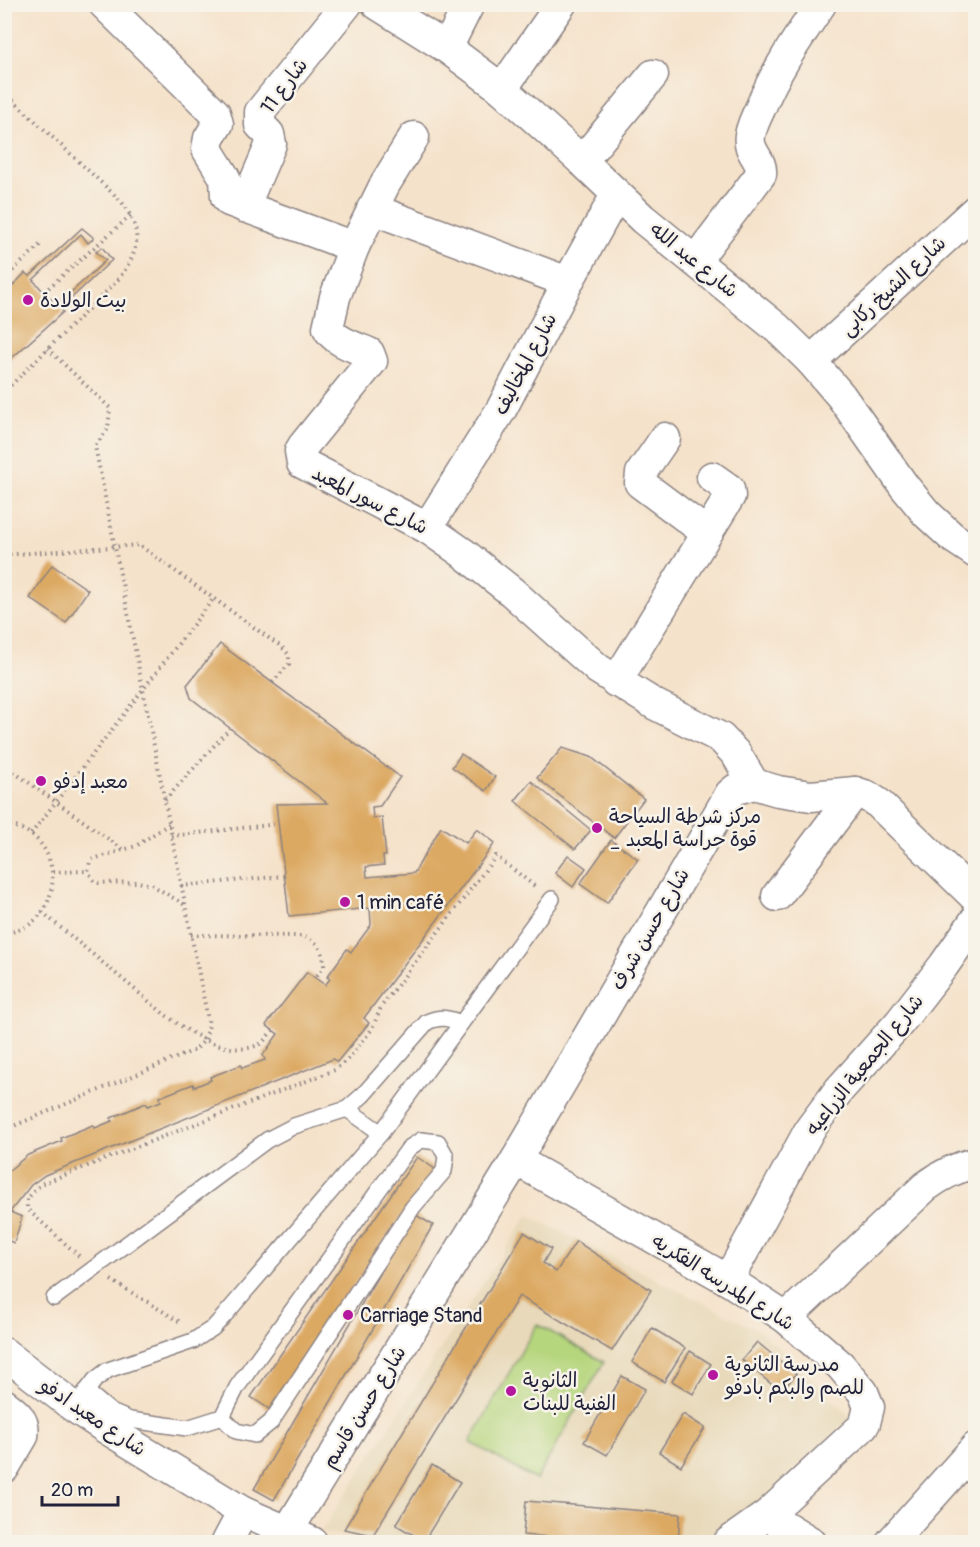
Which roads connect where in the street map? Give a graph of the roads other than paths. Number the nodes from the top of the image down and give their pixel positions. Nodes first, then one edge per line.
1 (347, 4) edge
2 (377, 4) edge
3 (469, 4) edge
4 (561, 4) edge
5 (821, 4) edge
6 (109, 7) edge
7 (447, 48) junction
8 (652, 75) dead end
9 (502, 89) junction
10 (414, 137) dead end
11 (582, 161) junction
12 (616, 195) junction
13 (244, 207) junction
14 (372, 209) junction
15 (975, 210) edge
16 (354, 247) junction
17 (695, 261) junction
18 (568, 282) junction
19 (812, 361) junction
20 (665, 438) dead end
21 (712, 477) dead end
22 (427, 528) junction
23 (707, 534) junction
24 (975, 552) edge
25 (616, 682) junction
26 (754, 784) junction
27 (855, 792) junction
28 (777, 896) dead end
29 (975, 898) edge
30 (552, 899) road end
31 (975, 919) edge
32 (461, 1023) junction
33 (347, 1109) junction
34 (381, 1133) junction
35 (516, 1160) junction
36 (975, 1163) edge
37 (728, 1280) junction
38 (54, 1298) dead end
39 (786, 1318) junction
40 (4, 1353) edge
41 (80, 1399) junction
42 (4, 1404) edge
43 (222, 1417) junction
44 (975, 1447) edge
45 (4, 1468) edge
46 (243, 1512) junction
47 (766, 1515) junction
48 (299, 1537) edge
49 (227, 1542) edge
50 (729, 1542) edge
51 (811, 1542) edge
52 (891, 1542) edge

1 - 13 street, شارع 11
2 - 7 street, شارع عبد الله
3 - 7 street
4 - 9 street
5 - 17 street
6 - 13 street
7 - 9 street, شارع عبد الله
8 - 11 street
9 - 11 street, شارع عبد الله
10 - 14 street
11 - 12 street, شارع عبد الله
12 - 17 street, شارع عبد الله
12 - 18 street, شارع المخاليف
13 - 16 street
14 - 16 street
14 - 18 street
15 - 19 street, شارع الشيخ ركابى
16 - 22 street, شارع سور المعبد
17 - 19 street, شارع عبد الله
18 - 22 street, شارع المخاليف
19 - 24 street, شارع عبد الله
20 - 23 street
21 - 23 street
22 - 25 street, شارع سور المعبد
23 - 25 street
25 - 26 street, شارع سور المعبد
26 - 27 street
26 - 35 street, شارع حسن شرف
27 - 28 street
27 - 29 street
30 - 32 lane
31 - 37 street, شارع الجمعية الزراعيه
32 - 33 lane
32 - 34 lane
33 - 34 lane
33 - 38 lane
34 - 41 lane
35 - 37 street, شارع المدرسه الفكريه
35 - 48 street, شارع حسن قاسم
36 - 39 street
37 - 39 street, شارع المدرسه الفكريه
39 - 47 street, شارع المدرسه الفكريه
40 - 41 street, شارع معبد ادفو
41 - 43 lane
41 - 46 street, شارع معبد ادفو
42 - 45 street
43 - 43 lane
44 - 52 street
46 - 48 street, شارع معبد ادفو
46 - 49 street
47 - 50 street
47 - 51 street

